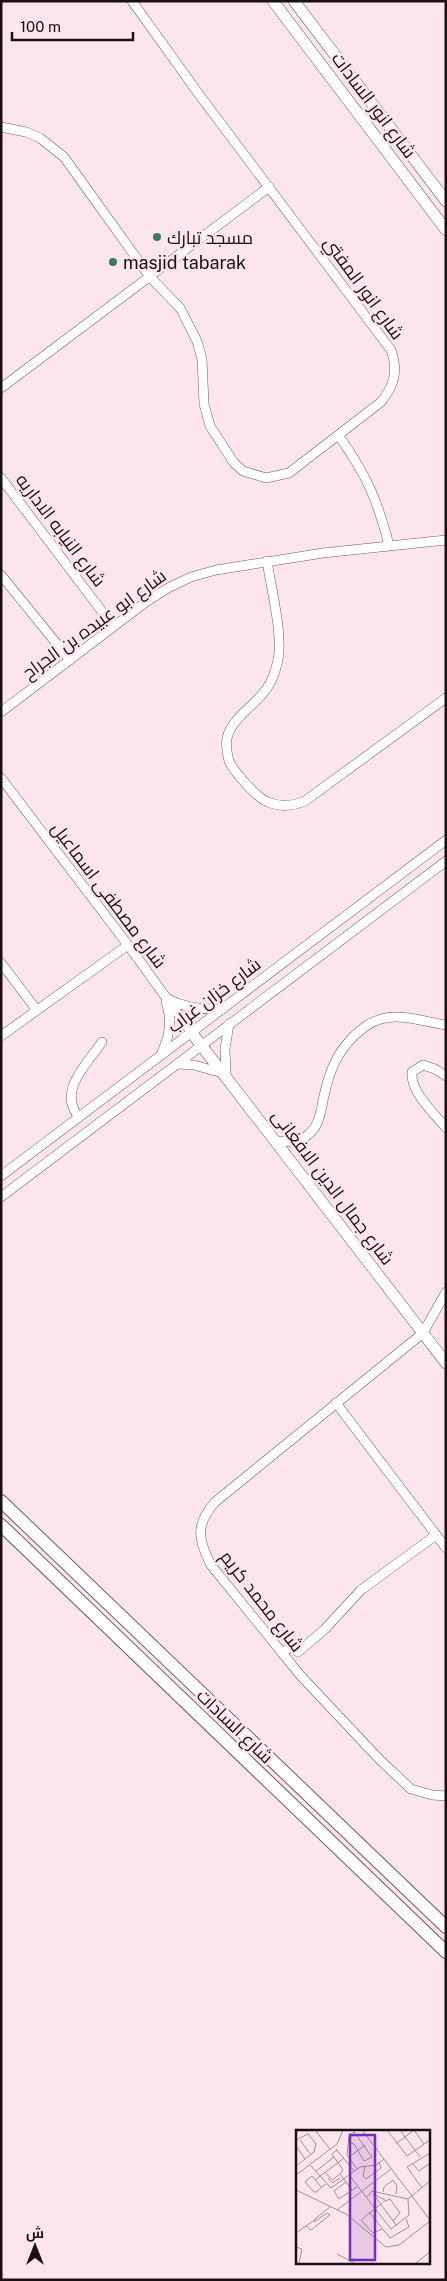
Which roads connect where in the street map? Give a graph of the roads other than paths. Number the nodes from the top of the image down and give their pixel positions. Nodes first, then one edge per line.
1 (132, 1) edge
2 (273, 1) edge
3 (294, 1) edge
4 (1, 127) edge
5 (269, 187) junction
6 (446, 202) edge
7 (446, 230) edge
8 (150, 277) junction
9 (1, 388) edge
10 (339, 436) junction
11 (1, 478) edge
12 (446, 540) edge
13 (389, 545) junction
14 (267, 561) junction
15 (1, 575) edge
16 (114, 626) junction
17 (70, 660) junction
18 (446, 698) edge
19 (1, 712) edge
20 (1, 778) edge
21 (446, 840) edge
22 (446, 861) edge
23 (128, 945) junction
24 (1, 963) edge
25 (164, 997) junction
26 (36, 1009) junction
27 (223, 1009) junction
28 (229, 1024) junction
29 (446, 1024) edge
30 (191, 1032) junction
31 (1, 1036) edge
32 (102, 1042) dead end
33 (202, 1045) junction
34 (161, 1056) junction
35 (178, 1064) junction
36 (226, 1074) junction
37 (446, 1076) edge
38 (79, 1117) junction
39 (446, 1128) edge
40 (276, 1141) junction
41 (1, 1176) edge
42 (1, 1197) edge
43 (446, 1292) edge
44 (423, 1334) junction
45 (446, 1363) edge
46 (336, 1403) junction
47 (1, 1501) edge
48 (1, 1525) edge
49 (436, 1535) junction
50 (446, 1548) edge
51 (282, 1653) junction
52 (446, 1796) edge
53 (446, 1927) edge
54 (446, 1952) edge

1 - 5 street, شارع انور المفتي
2 - 7 street, شارع انور السادات
3 - 6 street, شارع انور السادات
4 - 8 street, شارع انور المفتي
5 - 8 street
5 - 10 street, شارع انور المفتي
8 - 9 street
8 - 10 street, شارع انور المفتي
10 - 13 street
11 - 16 street, شارع النيابه الاداريه
12 - 13 street, شارع ابو عبيده بن الجراح
13 - 14 street, شارع ابو عبيده بن الجراح
14 - 16 street, شارع ابو عبيده بن الجراح
14 - 18 street
15 - 17 street
16 - 17 street, شارع ابو عبيده بن الجراح
17 - 19 street, شارع ابو عبيده بن الجراح
20 - 23 street, شارع مصطفى اسماعيل
21 - 27 street, شارع خزان غراب
22 - 28 street, شارع خزان غراب
23 - 25 street, شارع مصطفى اسماعيل
23 - 26 street
24 - 26 street
25 - 27 street
25 - 30 street, شارع مصطفى اسماعيل
25 - 34 street
26 - 31 street
27 - 30 street, شارع خزان غراب
28 - 33 street, شارع خزان غراب
28 - 36 street
29 - 40 street
30 - 33 street, شارع جمال الدين الافغانى
30 - 34 street, شارع خزان غراب
32 - 38 street
33 - 35 street, شارع خزان غراب
33 - 36 street, شارع جمال الدين الافغانى
34 - 38 street, شارع خزان غراب
35 - 36 street
35 - 42 street, شارع خزان غراب
36 - 40 street, شارع جمال الدين الافغانى
37 - 39 street
38 - 41 street, شارع خزان غراب
40 - 44 street, شارع جمال الدين الافغانى
43 - 44 street
44 - 45 street, شارع جمال الدين الافغانى
44 - 46 street, شارع محمد كريم
46 - 49 street
46 - 51 street, شارع محمد كريم
47 - 53 main road, شارع السادات
48 - 54 main road, شارع السادات
49 - 50 street
49 - 51 street
51 - 52 street, شارع محمد كريم

